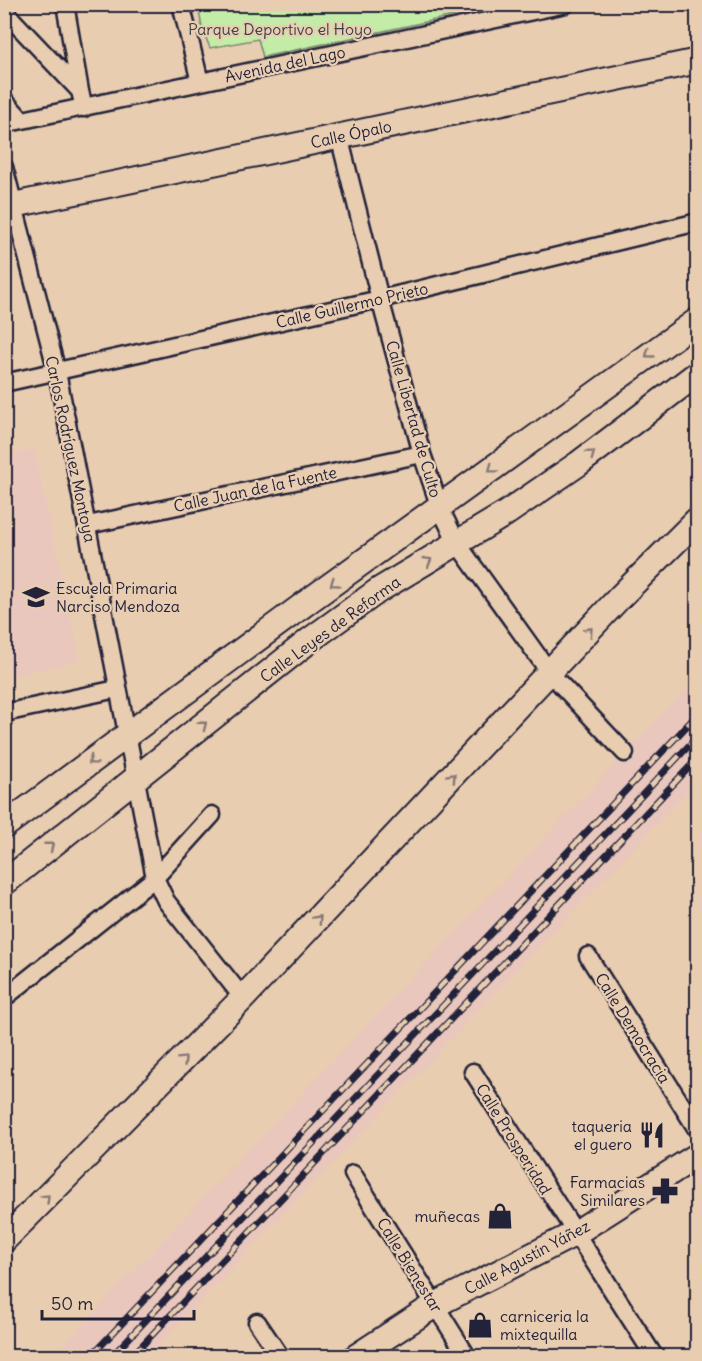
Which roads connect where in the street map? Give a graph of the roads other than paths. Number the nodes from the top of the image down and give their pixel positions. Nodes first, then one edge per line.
1 (65, 4) edge
2 (181, 4) edge
3 (566, 4) edge
4 (4, 11) edge
5 (698, 61) edge
6 (200, 82) junction
7 (81, 91) junction
8 (4, 100) edge
9 (84, 108) junction
10 (22, 120) junction
11 (4, 124) edge
12 (339, 136) junction
13 (4, 167) edge
14 (9, 207) edge
15 (698, 222) edge
16 (380, 299) junction
17 (698, 320) edge
18 (57, 372) junction
19 (698, 373) edge
20 (4, 383) edge
21 (422, 453) junction
22 (440, 508) junction
23 (698, 519) edge
24 (88, 525) junction
25 (456, 543) junction
26 (550, 674) junction
27 (117, 689) junction
28 (4, 713) edge
29 (129, 734) junction
30 (625, 753) dead end
31 (136, 777) junction
32 (212, 815) dead end
33 (4, 826) edge
34 (155, 878) junction
35 (4, 883) edge
36 (588, 956) dead end
37 (4, 998) edge
38 (243, 998) junction
39 (472, 1072) dead end
40 (698, 1131) edge
41 (698, 1155) edge
42 (353, 1174) dead end
43 (574, 1234) junction
44 (4, 1240) edge
45 (435, 1305) junction
46 (256, 1322) dead end
47 (280, 1356) edge
48 (357, 1356) edge
49 (467, 1356) edge
50 (654, 1356) edge

1 - 7 street
2 - 6 street
3 - 6 street, Avenida del Lago
4 - 7 street
5 - 12 main road, Calle Ópalo
6 - 9 street, Avenida del Lago
7 - 9 street
8 - 10 street
9 - 10 street, Avenida del Lago
10 - 11 street, Avenida del Lago
12 - 14 main road, Calle Ópalo
12 - 16 street, Calle Libertad de Culto
13 - 14 street, Carlos Rodríguez Montoya
14 - 18 street, Carlos Rodríguez Montoya
15 - 16 street, Calle Guillermo Prieto
16 - 18 street, Calle Guillermo Prieto
16 - 21 street, Calle Libertad de Culto
17 -> 22 main road, Calle Leyes de Reforma
18 - 20 street, Calle Guillermo Prieto
18 - 24 street, Carlos Rodríguez Montoya
25 -> 19 main road, Calle Leyes de Reforma
21 - 22 street, Calle Libertad de Culto
21 - 24 street, Calle Juan de la Fuente
22 - 25 street, Calle Libertad de Culto
22 -> 29 main road, Calle Leyes de Reforma
26 -> 23 main road
24 - 27 street, Carlos Rodríguez Montoya
25 - 26 street, Calle Libertad de Culto
31 -> 25 main road, Calle Leyes de Reforma
26 - 30 street, Calle Libertad de Culto
38 -> 26 main road
27 - 28 street
27 - 29 street, Carlos Rodríguez Montoya
29 - 31 street, Carlos Rodríguez Montoya
29 -> 33 main road, Calle Leyes de Reforma
31 - 34 street, Carlos Rodríguez Montoya
35 -> 31 main road, Calle Leyes de Reforma
32 - 34 street
34 - 37 street
34 - 38 street, Carlos Rodríguez Montoya
36 - 40 street, Calle Democracia
44 -> 38 main road
39 - 43 street, Calle Prosperidad
41 - 43 main road, Calle Agustín Yáñez
42 - 45 street, Calle Bienestar
43 - 45 main road, Calle Agustín Yáñez
43 - 50 street, Calle Prosperidad
45 - 48 main road, Calle Agustín Yáñez
45 - 49 street, Calle Bienestar
46 - 47 street

